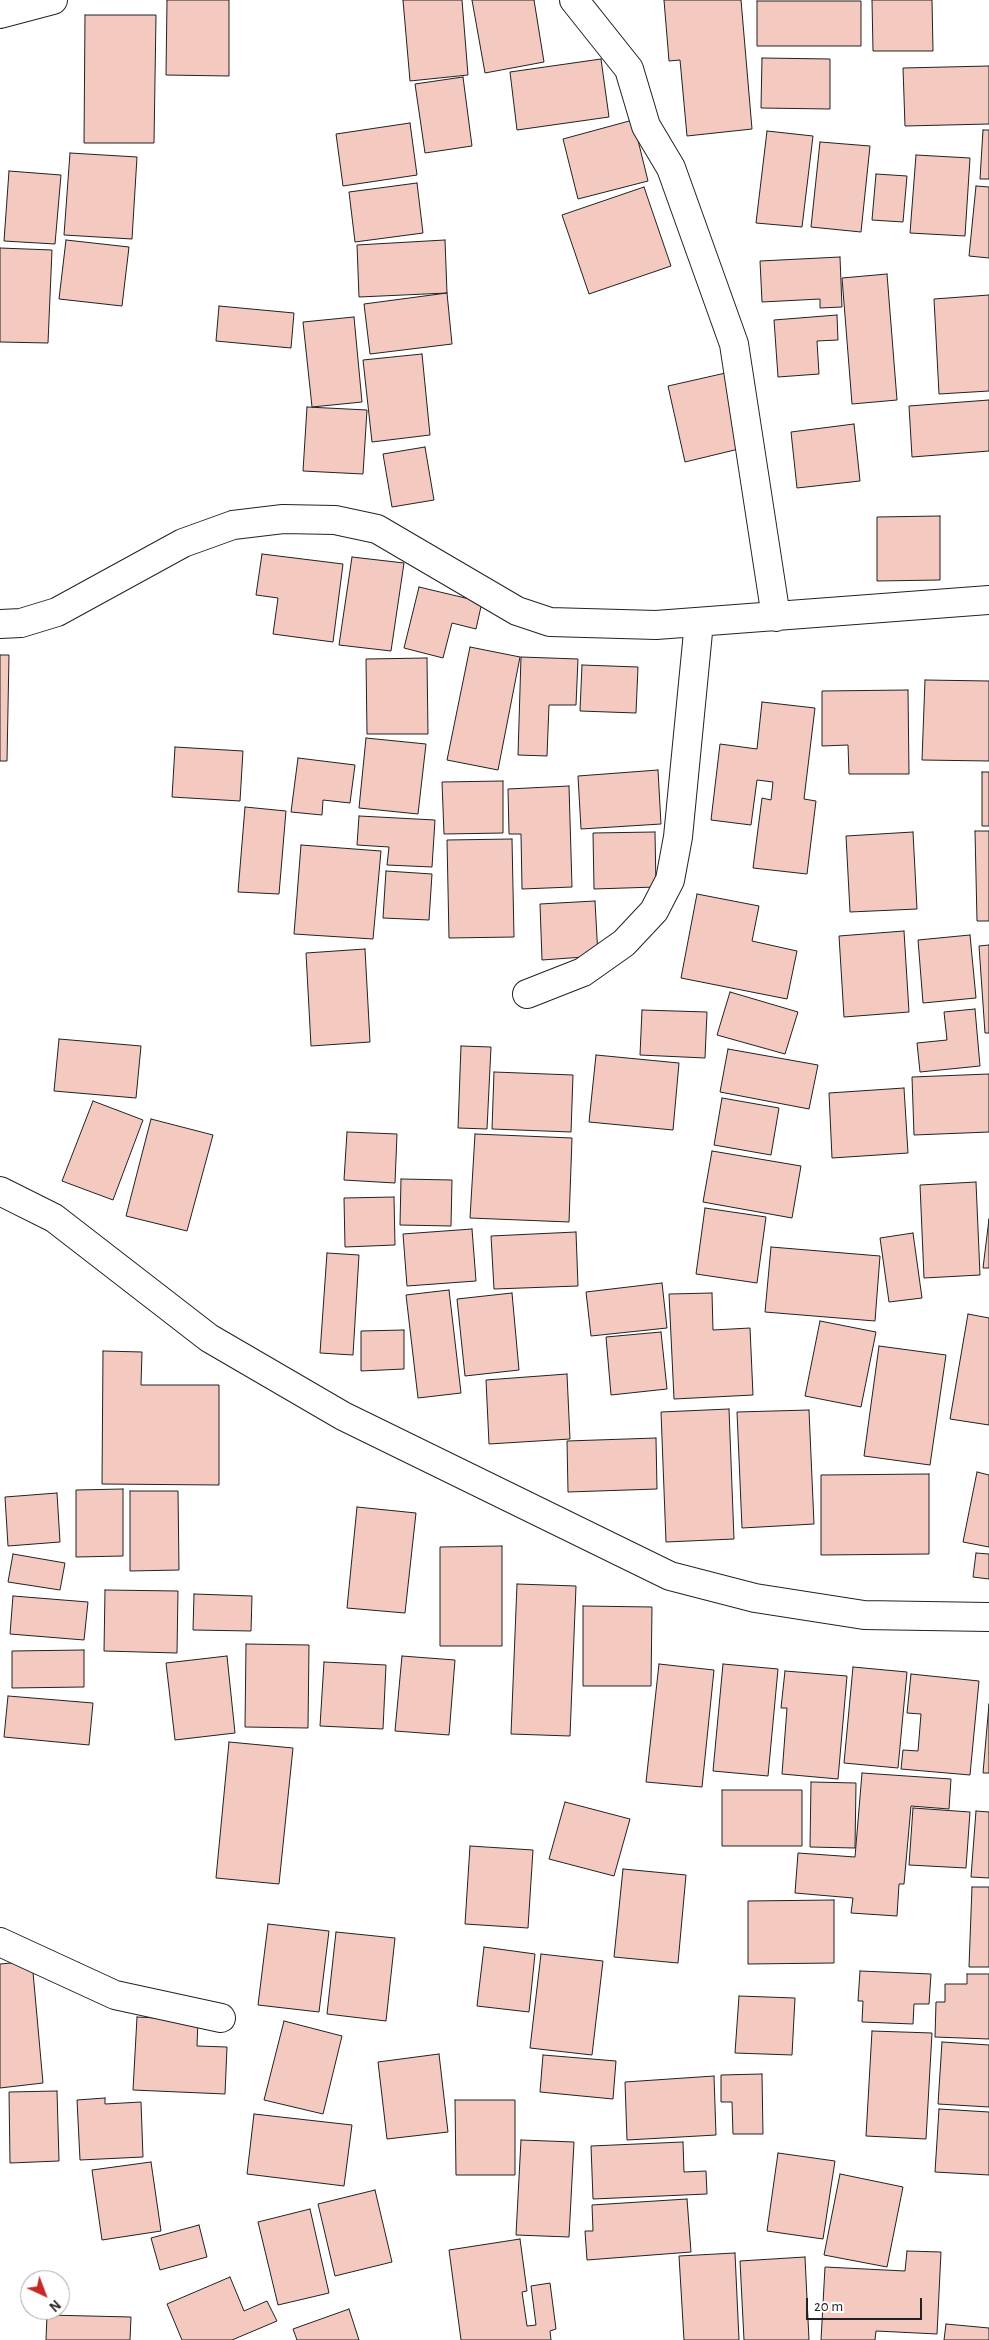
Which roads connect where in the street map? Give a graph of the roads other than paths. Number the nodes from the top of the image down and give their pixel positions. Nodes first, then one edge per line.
1 (53, 0) edge
2 (574, 0) edge
3 (0, 14) edge
4 (989, 600) edge
5 (776, 617) junction
6 (699, 622) junction
7 (0, 624) edge
8 (528, 994) dead end
9 (0, 1191) edge
10 (989, 1618) edge
11 (0, 1942) edge
12 (221, 2018) dead end

1 - 3 street
2 - 5 street
4 - 5 street
5 - 6 street
6 - 7 street
6 - 8 street
9 - 10 street
11 - 12 street

